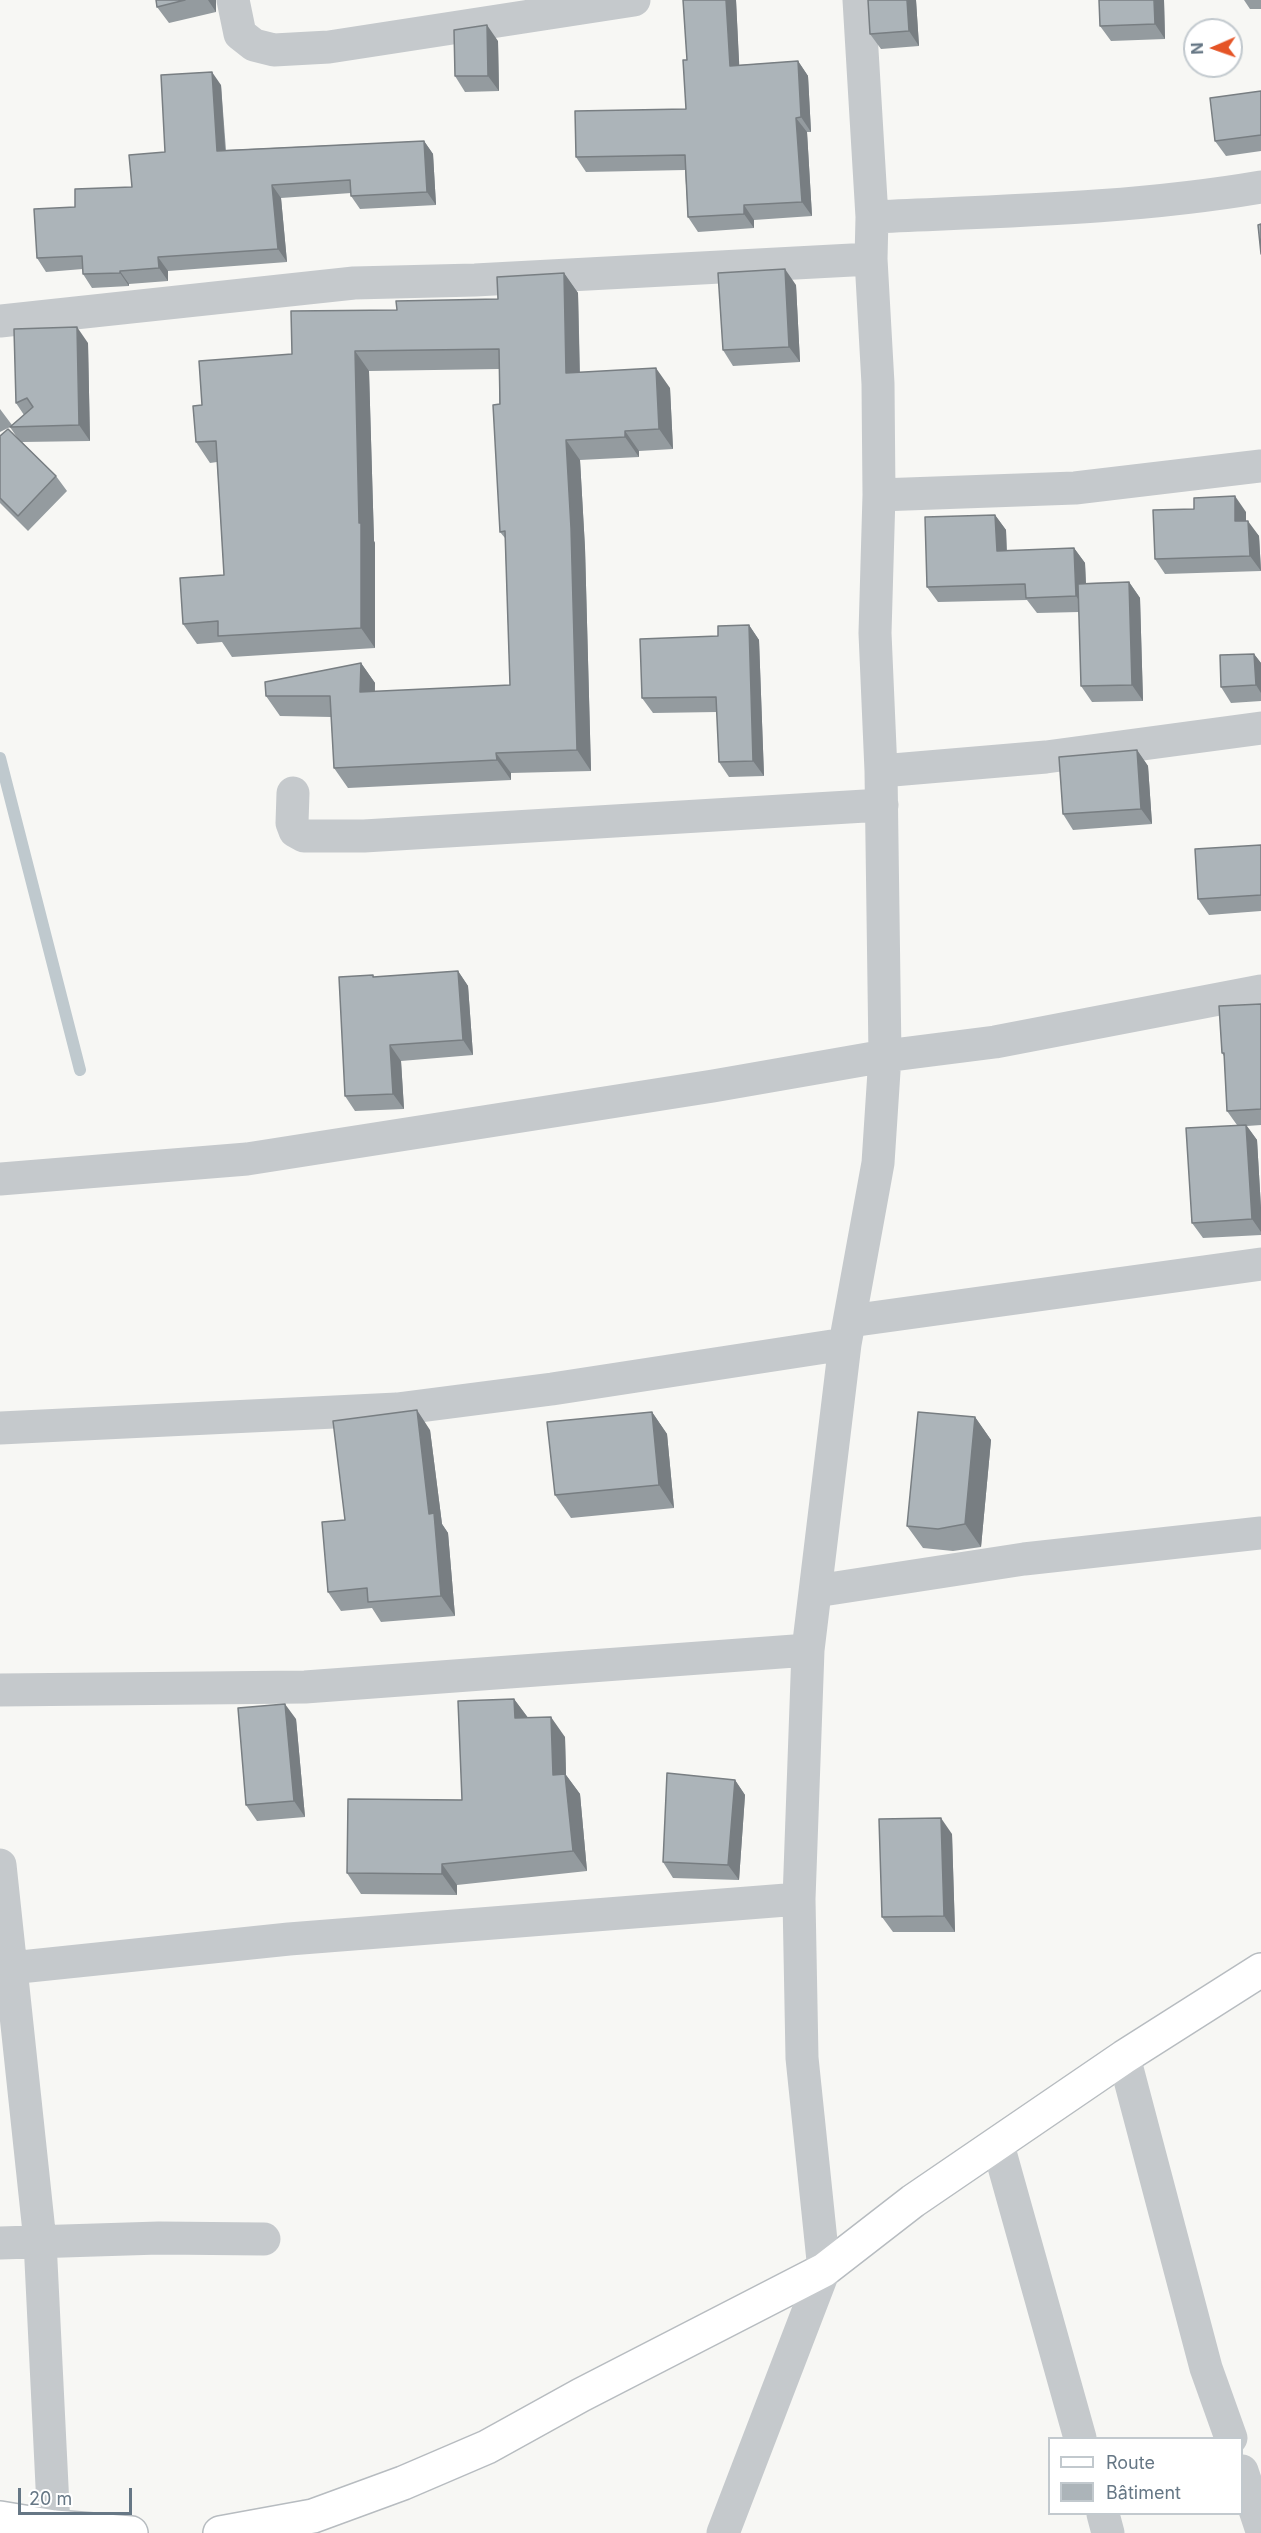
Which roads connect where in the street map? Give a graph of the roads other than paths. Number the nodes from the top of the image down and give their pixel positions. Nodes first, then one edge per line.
1 (233, 0) edge
2 (634, 0) edge
3 (859, 0) edge
4 (1261, 187) edge
5 (872, 217) junction
6 (871, 259) junction
7 (0, 321) edge
8 (1261, 466) edge
9 (879, 495) junction
10 (1261, 728) edge
11 (881, 771) junction
12 (293, 793) dead end
13 (882, 805) junction
14 (1261, 991) edge
15 (885, 1056) junction
16 (0, 1179) edge
17 (1261, 1264) edge
18 (848, 1333) junction
19 (0, 1428) edge
20 (1261, 1533) edge
21 (816, 1591) junction
22 (808, 1650) junction
23 (0, 1690) edge
24 (0, 1865) edge
25 (799, 1899) junction
26 (6, 1968) edge
27 (1261, 1970) edge
28 (1124, 2057) junction
29 (998, 2145) junction
30 (264, 2239) dead end
31 (40, 2241) junction
32 (0, 2242) edge
33 (824, 2270) junction
34 (1079, 2437) edge
35 (1230, 2437) edge
36 (1243, 2474) edge
37 (1102, 2515) edge
38 (0, 2518) edge
39 (54, 2527) junction
40 (1261, 2528) edge
41 (131, 2533) edge
42 (220, 2533) edge
43 (723, 2533) edge
44 (1108, 2533) edge

1 - 2 street
3 - 5 street
4 - 5 street
5 - 6 street
6 - 7 street
6 - 9 street
8 - 9 street
9 - 11 street
10 - 11 street
11 - 13 street
12 - 13 street
13 - 15 street
14 - 15 street
15 - 16 street
15 - 18 street
17 - 18 street
18 - 19 street
18 - 21 street
20 - 21 street
21 - 22 street
22 - 23 street
22 - 25 street
24 - 26 street
25 - 26 street
25 - 33 street
26 - 31 street
27 - 28 street
28 - 29 street
28 - 35 street
29 - 33 street
29 - 34 street
30 - 31 street
31 - 32 street
31 - 39 street
33 - 42 street
33 - 43 street
36 - 40 street
37 - 44 street
38 - 39 street
39 - 41 street

